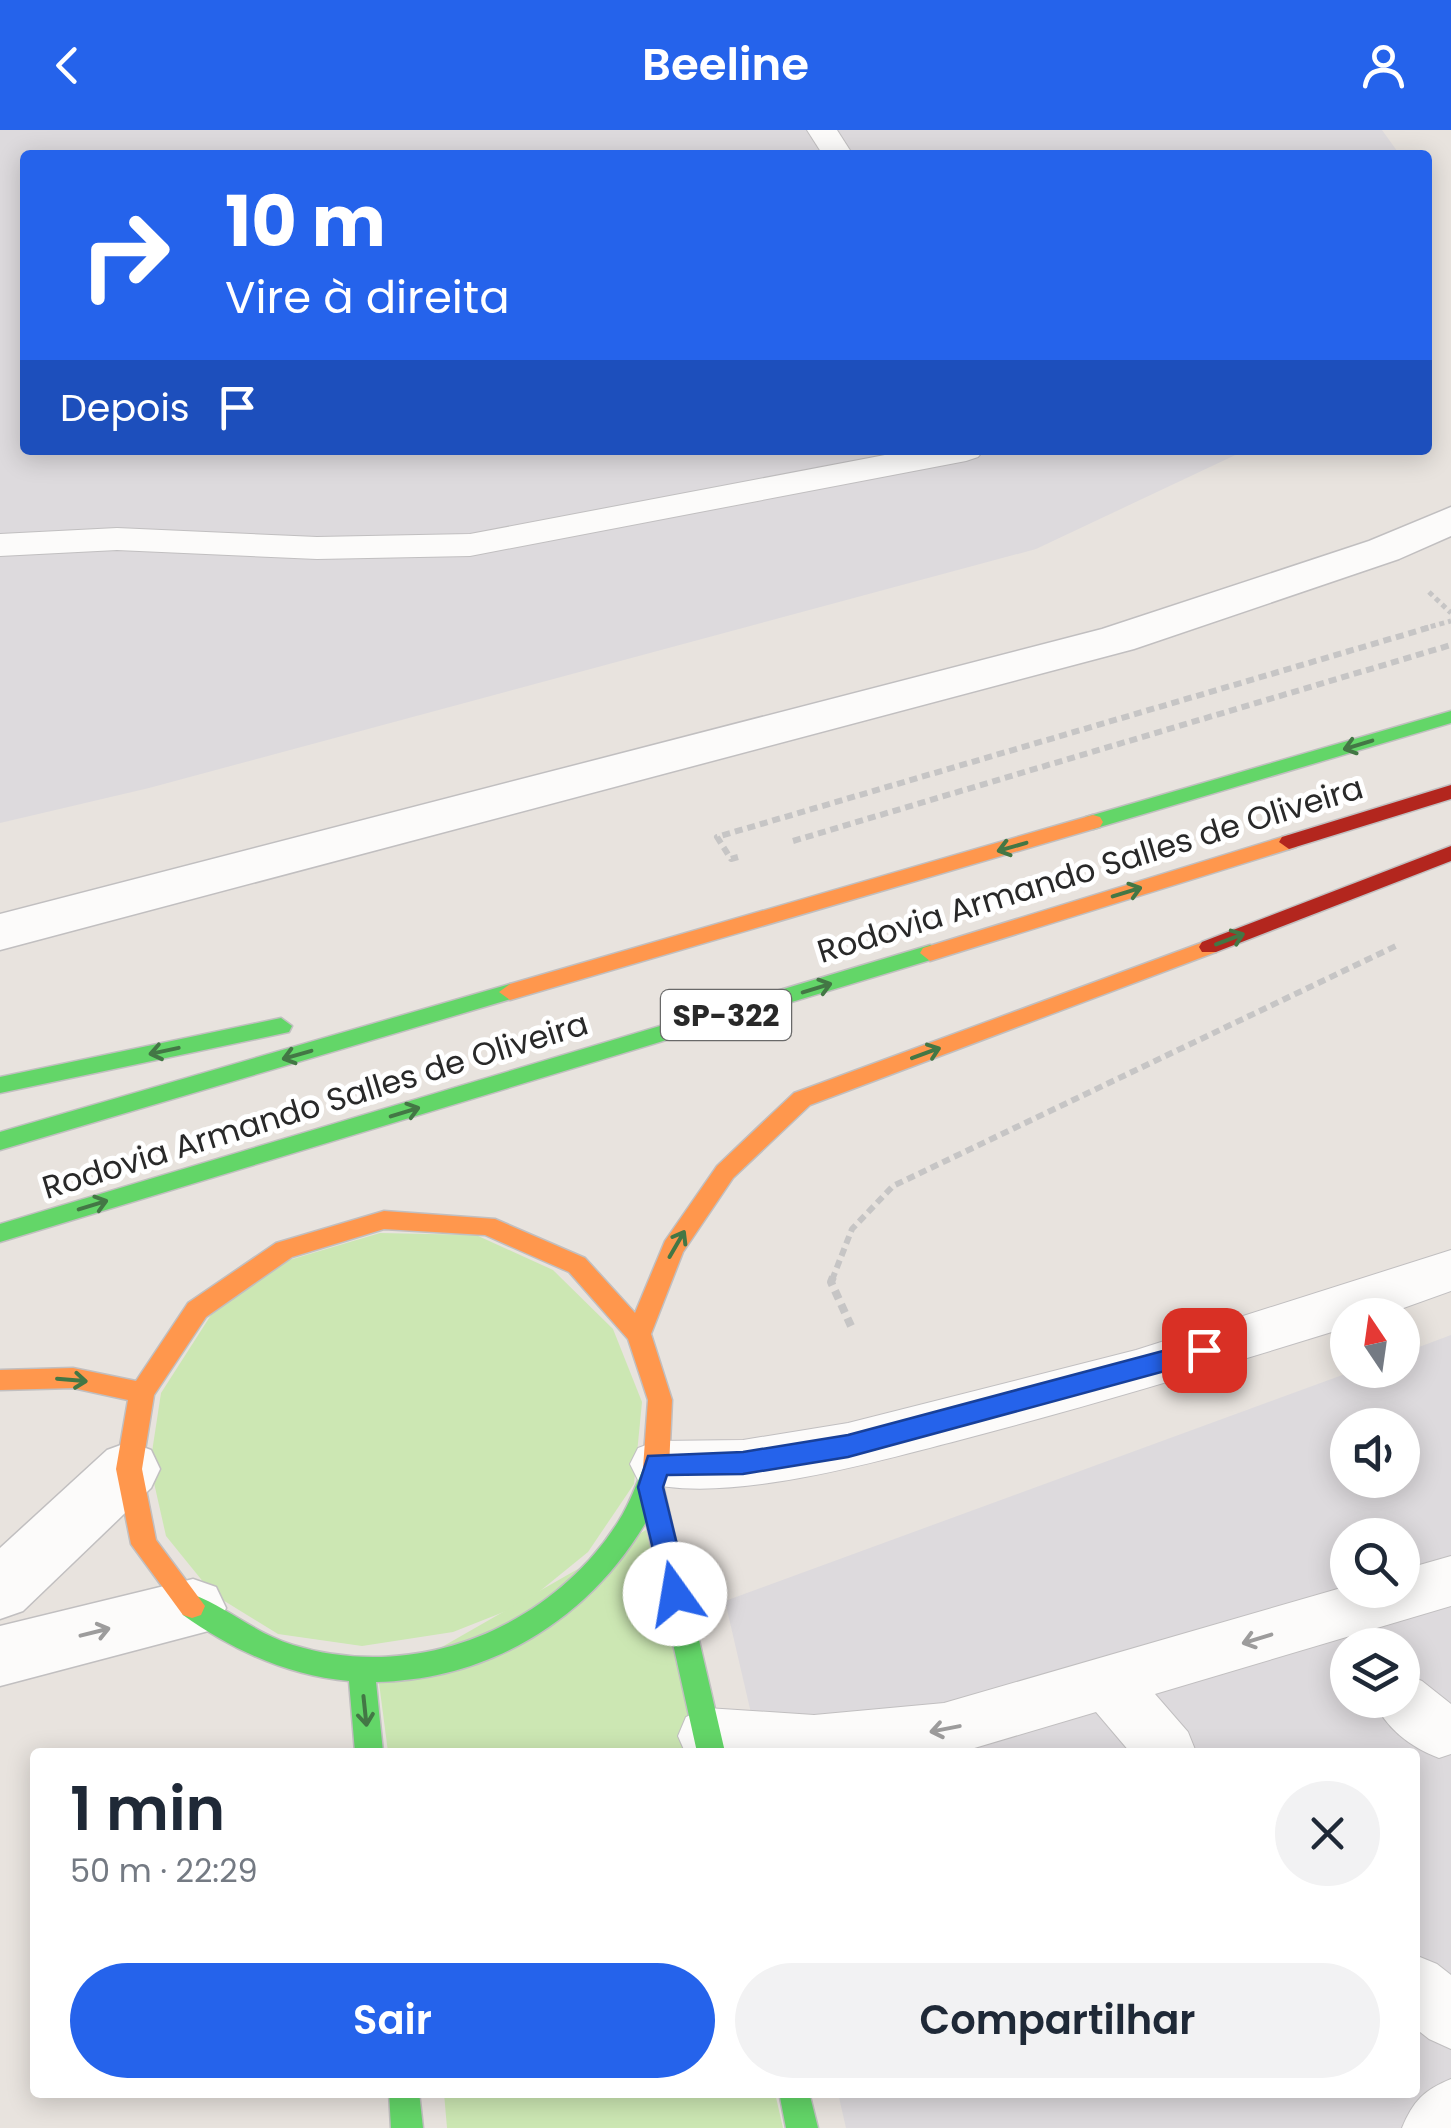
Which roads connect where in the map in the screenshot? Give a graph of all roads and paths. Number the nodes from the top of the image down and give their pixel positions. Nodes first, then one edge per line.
1 (940, 455) edge
2 (1451, 520) edge
3 (0, 545) edge
4 (1451, 622) edge
5 (1451, 645) edge
6 (1451, 717) edge
7 (1451, 792) edge
8 (788, 842) dead end
9 (1451, 853) edge
10 (750, 854) dead end
11 (0, 932) edge
12 (704, 936) junction
13 (1415, 936) dead end
14 (391, 1002) dead end
15 (313, 1019) dead end
16 (0, 1085) edge
17 (0, 1141) edge
18 (0, 1233) edge
19 (1451, 1270) edge
20 (851, 1326) dead end
21 (639, 1334) junction
22 (0, 1380) edge
23 (142, 1393) junction
24 (129, 1469) junction
25 (654, 1476) junction
26 (1451, 1580) edge
27 (0, 1590) edge
28 (193, 1608) junction
29 (1351, 1628) edge
30 (1330, 1638) edge
31 (0, 1656) edge
32 (360, 1670) junction
33 (1109, 1684) junction
34 (709, 1744) edge
35 (369, 1748) edge
36 (1164, 1748) edge
37 (1420, 1990) edge
38 (1451, 2017) edge
39 (405, 2098) edge
40 (795, 2098) edge
41 (1451, 2112) edge
42 (408, 2128) edge
43 (802, 2128) edge
44 (1435, 2128) edge

1 - 3 lane
2 - 11 street
4 - 10 path
5 - 8 path
6 -> 12 main road, Rodovia Armando Salles de Oliveira / SP-322
18 -> 7 main road, Rodovia Armando Salles de Oliveira / SP-322
21 -> 9 main road
12 - 14 main road
12 -> 17 main road, Rodovia Armando Salles de Oliveira / SP-322
13 - 20 path
15 -> 16 main road
19 - 25 lane
21 - 23 main road
21 - 25 main road
22 -> 23 main road
23 - 24 main road
24 - 27 street
24 - 28 main road
25 - 32 main road
25 - 34 main road
26 - 29 lane
31 -> 28 street
28 - 32 main road
30 -> 33 lane
32 -> 35 main road
33 -> 34 lane
33 - 36 lane
37 - 38 lane
39 - 42 main road
40 - 43 main road
41 - 44 lane

